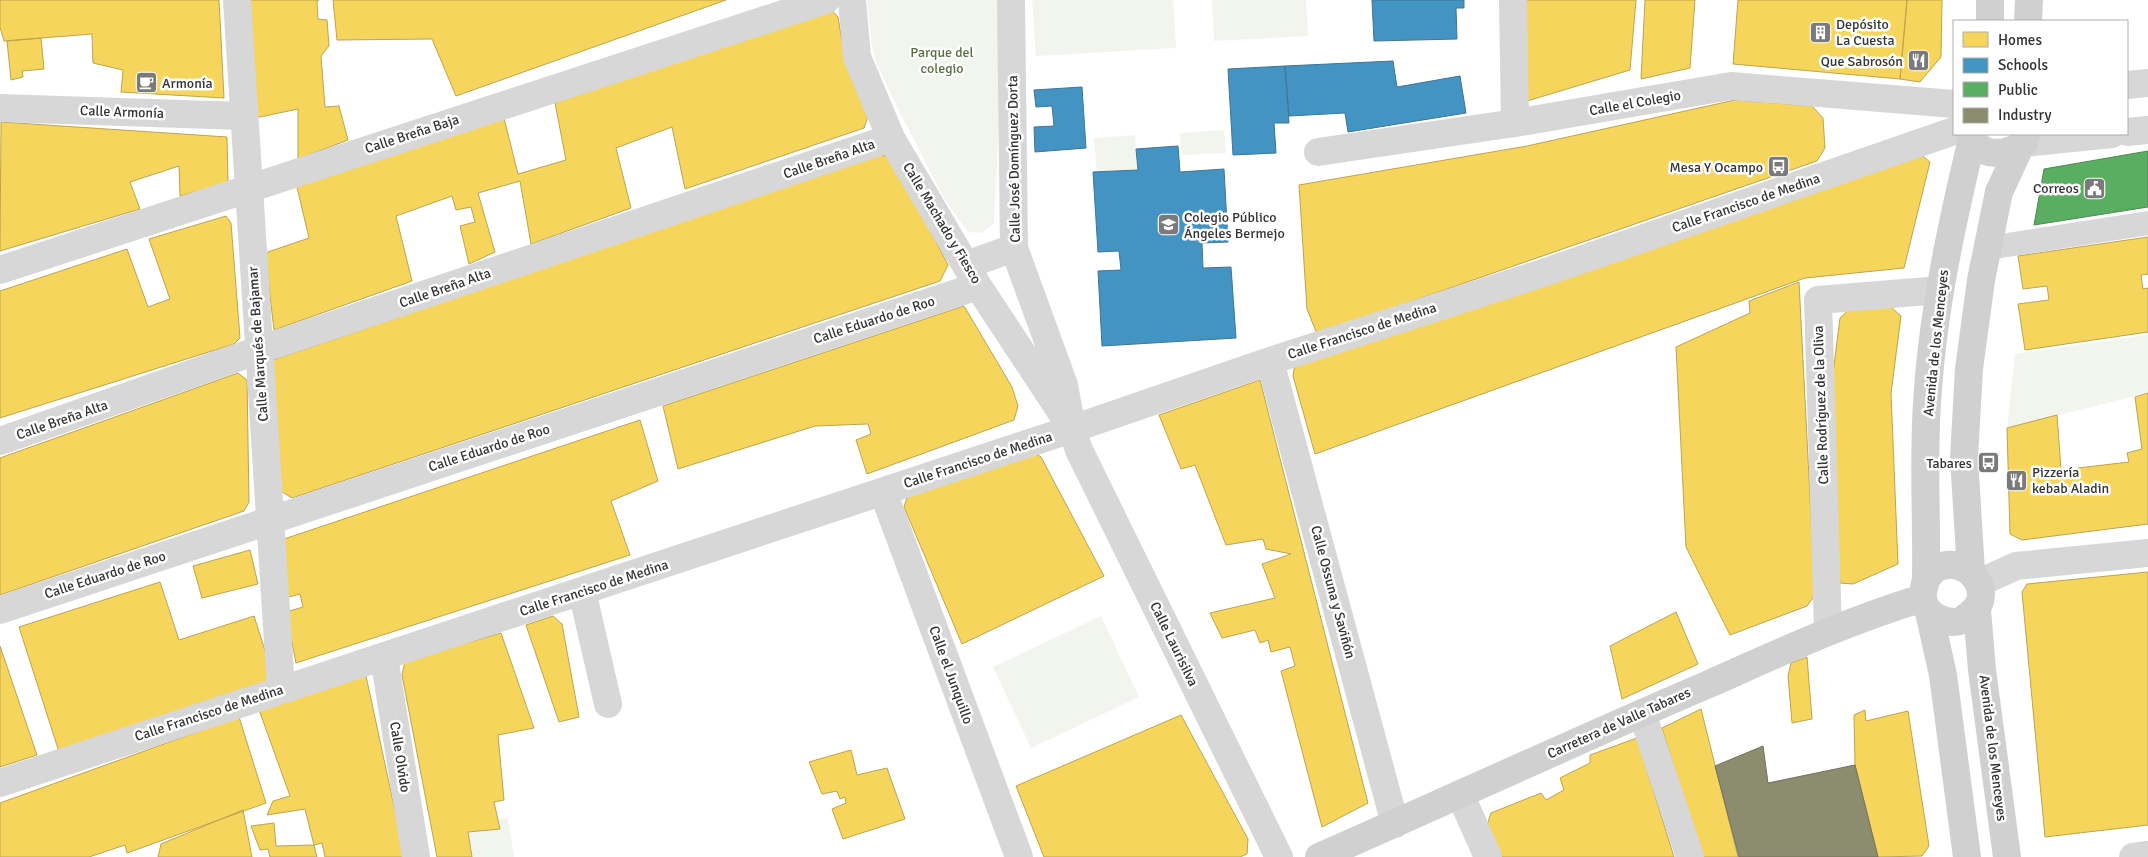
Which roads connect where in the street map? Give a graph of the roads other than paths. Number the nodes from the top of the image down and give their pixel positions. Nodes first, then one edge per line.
1 (236, 0) edge
2 (826, 0) edge
3 (852, 0) edge
4 (1011, 0) edge
5 (1513, 0) edge
6 (1990, 0) edge
7 (2029, 0) edge
8 (1990, 20) edge
9 (2028, 20) edge
10 (2148, 83) edge
11 (2128, 86) edge
12 (1953, 104) edge
13 (0, 108) edge
14 (243, 116) junction
15 (1516, 123) junction
16 (2148, 130) edge
17 (2128, 132) edge
18 (1965, 135) edge
19 (2090, 135) edge
20 (891, 138) junction
21 (2025, 138) edge
22 (1318, 152) dead end
23 (247, 188) junction
24 (2148, 223) edge
25 (1014, 248) junction
26 (1988, 248) junction
27 (0, 270) edge
28 (972, 275) junction
29 (1940, 290) junction
30 (259, 350) junction
31 (1270, 361) junction
32 (1072, 429) junction
33 (0, 441) edge
34 (883, 492) junction
35 (270, 520) junction
36 (2148, 553) edge
37 (1975, 577) junction
38 (582, 591) junction
39 (1926, 596) junction
40 (0, 610) edge
41 (1977, 610) junction
42 (1828, 632) junction
43 (384, 656) junction
44 (281, 689) junction
45 (608, 704) dead end
46 (1642, 713) junction
47 (0, 783) edge
48 (1460, 794) junction
49 (1396, 824) junction
50 (2148, 855) edge
51 (416, 857) edge
52 (1019, 857) edge
53 (1279, 857) edge
54 (1319, 857) edge
55 (1488, 857) edge
56 (1690, 857) edge
57 (1967, 857) edge
58 (2007, 857) edge
59 (2133, 857) edge

1 - 14 street, Calle Marqués de Bajamar
2 - 23 street, Calle Breña Baja
3 - 20 street, Calle Machado y Fiesco
4 - 25 street, Calle José Domínguez Dorta
5 - 15 street
6 - 8 main road
7 - 9 main road
10 - 11 street
12 - 15 street, Calle el Colegio
13 - 14 street, Calle Armonía
14 - 23 street, Calle Marqués de Bajamar
15 - 22 street, Calle el Colegio
16 - 17 street
18 - 21 main road
18 - 29 main road, Avenida de los Menceyes
18 - 31 street, Calle Francisco de Medina
19 - 21 street
20 - 28 street, Calle Machado y Fiesco
20 - 30 street, Calle Breña Alta
21 - 26 main road
23 - 27 street, Calle Breña Baja
23 - 30 street, Calle Marqués de Bajamar
24 - 26 street
25 - 28 street, Calle Eduardo de Roo
25 - 32 street, Calle José Domínguez Dorta
26 - 37 main road
28 - 32 street, Calle Machado y Fiesco
28 - 35 street, Calle Eduardo de Roo
29 - 39 main road, Avenida de los Menceyes
29 - 42 street, Calle Rodríguez de la Oliva
30 - 33 street, Calle Breña Alta
30 - 35 street, Calle Marqués de Bajamar
31 - 32 street, Calle Francisco de Medina
31 - 49 street, Calle Ossuna y Saviñón
32 - 34 street, Calle Francisco de Medina
32 - 53 street, Calle Laurisilva
34 - 38 street, Calle Francisco de Medina
34 - 52 street, Calle el Junquillo
35 - 40 street, Calle Eduardo de Roo
35 - 44 street, Calle Marqués de Bajamar
36 - 37 street
37 - 39 main road
37 - 41 main road
38 - 43 street, Calle Francisco de Medina
38 - 45 street
39 - 41 main road
39 - 42 main road, Carretera de Valle Tabares
39 - 57 main road, Avenida de los Menceyes
41 - 58 main road, Avenida de los Menceyes
42 - 46 main road, Carretera de Valle Tabares
43 - 44 street, Calle Francisco de Medina
43 - 51 street, Calle Olvido
44 - 47 street, Calle Francisco de Medina
46 - 48 main road, Carretera de Valle Tabares
46 - 56 street
48 - 49 main road, Carretera de Valle Tabares
48 - 55 street
49 - 54 main road, Carretera de Valle Tabares
50 - 59 street

